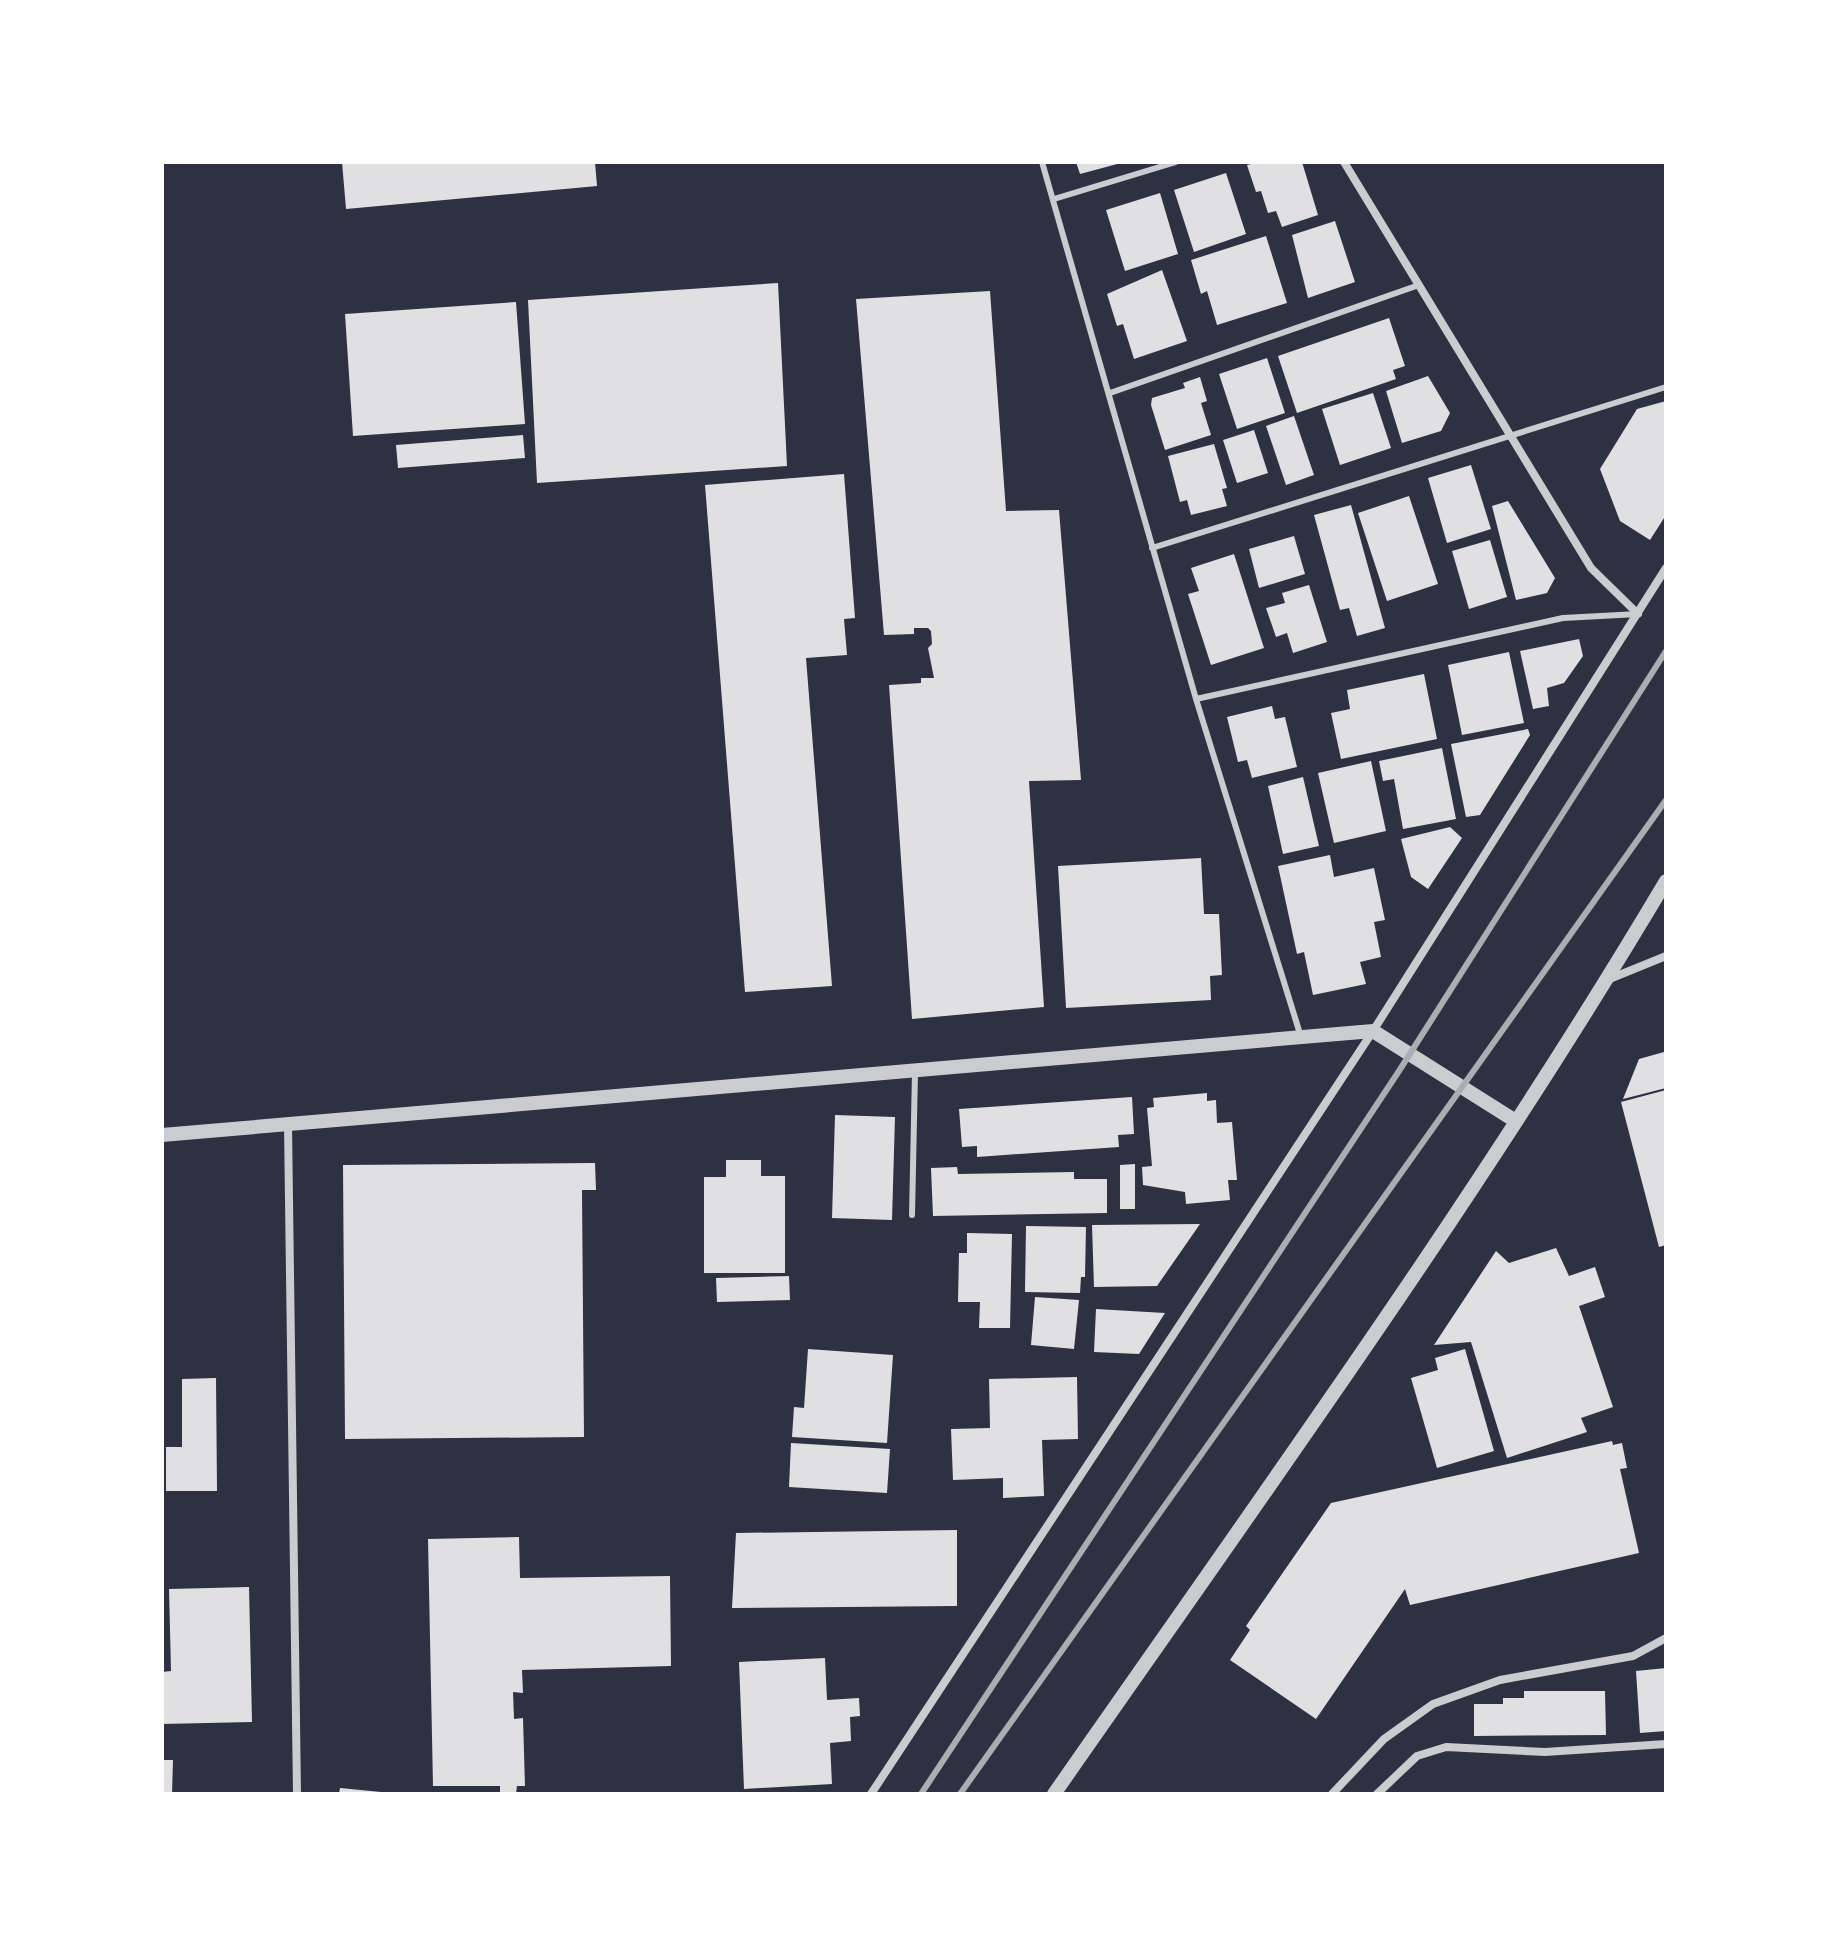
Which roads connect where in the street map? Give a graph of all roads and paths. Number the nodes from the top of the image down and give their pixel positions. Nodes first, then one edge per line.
1 (1042, 162) edge
2 (1176, 162) edge
3 (1344, 162) edge
4 (1054, 199) junction
5 (1419, 285) junction
6 (1666, 387) edge
7 (1110, 393) junction
8 (1510, 436) junction
9 (1152, 548) junction
10 (1666, 568) edge
11 (1638, 614) junction
12 (1196, 699) junction
13 (1666, 881) edge
14 (1666, 956) edge
15 (1607, 980) junction
16 (1373, 1031) junction
17 (1302, 1040) junction
18 (915, 1072) junction
19 (1514, 1120) junction
20 (288, 1125) junction
21 (162, 1135) edge
22 (912, 1215) dead end
23 (1666, 1638) edge
24 (1666, 1744) edge
25 (297, 1794) edge
26 (871, 1794) edge
27 (1054, 1794) edge
28 (1332, 1794) edge
29 (1377, 1794) edge

1 - 4 lane
2 - 4 lane
3 - 5 street
4 - 7 lane
5 - 7 lane
5 - 8 street
6 - 8 lane
7 - 9 lane
8 - 9 lane
8 - 11 street
9 - 12 lane
10 - 11 street
11 - 12 lane
11 - 16 street
12 - 17 lane
13 - 15 street
14 - 15 street
15 - 19 street
16 - 17 street
16 - 19 street
16 - 26 street
17 - 18 street
18 - 20 street
18 - 22 lane
19 - 27 street
20 - 21 street
20 - 25 street
23 - 28 street
24 - 29 street

